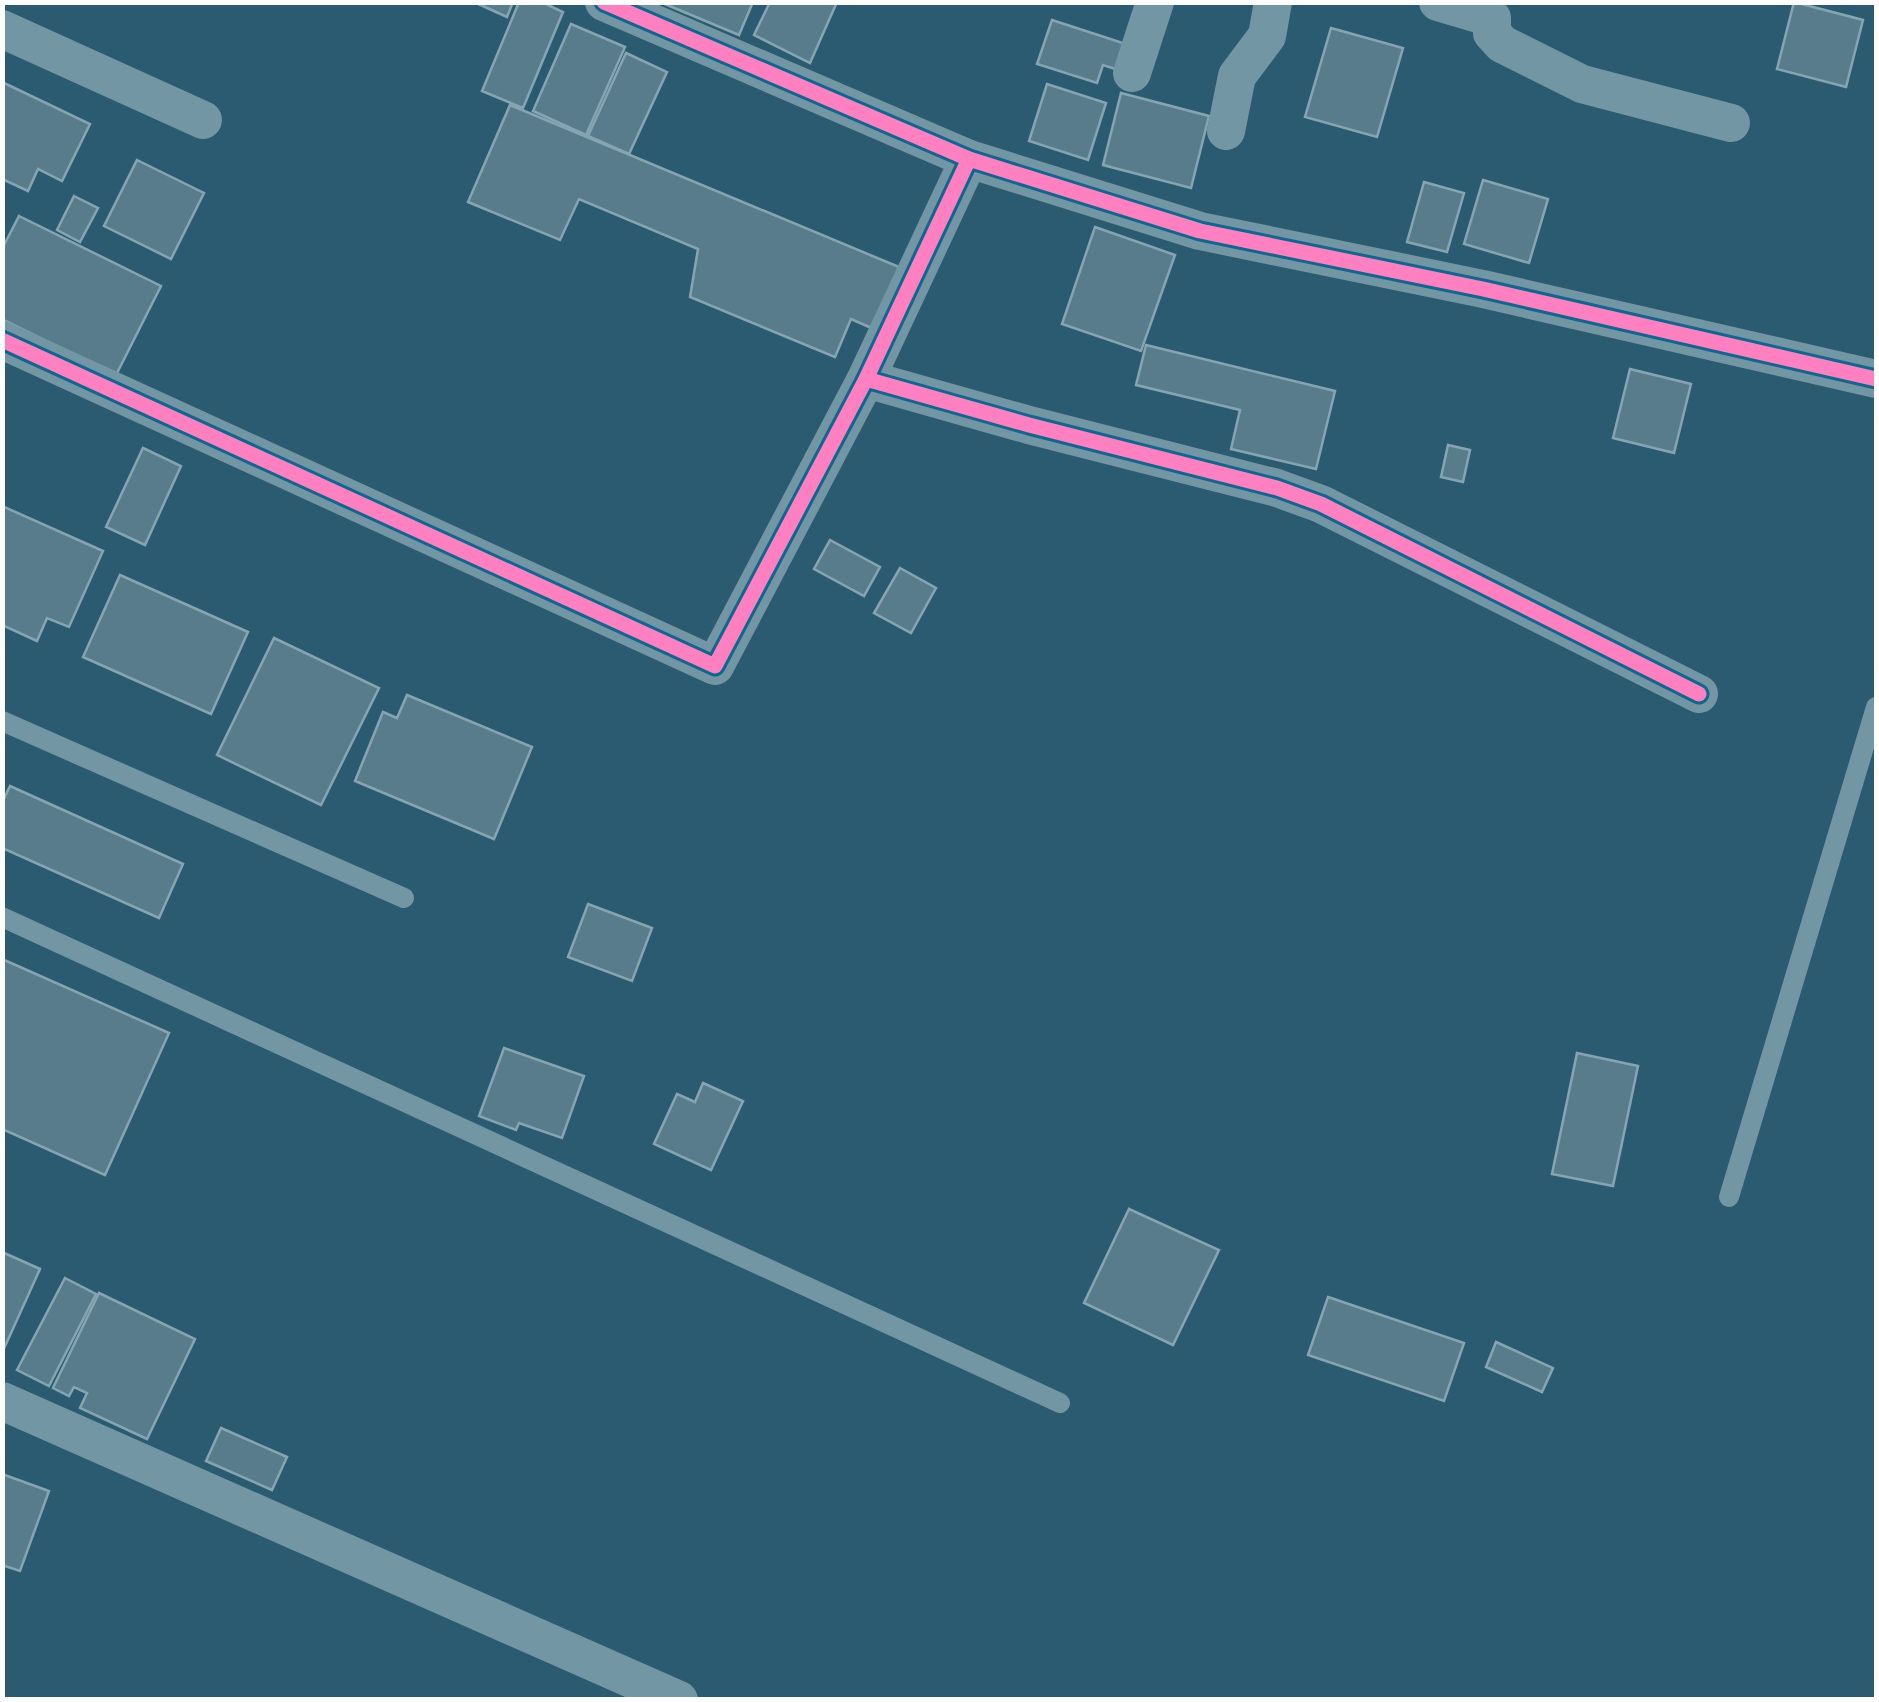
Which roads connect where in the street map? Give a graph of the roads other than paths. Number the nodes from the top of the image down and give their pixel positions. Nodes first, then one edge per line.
1 (604, 2) edge
2 (1156, 2) edge
3 (1273, 2) edge
4 (1438, 2) edge
5 (2, 29) edge
6 (1132, 73) dead end
7 (202, 120) dead end
8 (1731, 123) dead end
9 (1226, 131) dead end
10 (969, 159) junction
11 (2, 340) edge
12 (866, 379) junction
13 (1876, 379) edge
14 (1699, 694) dead end
15 (1876, 707) edge
16 (2, 721) edge
17 (404, 898) dead end
18 (2, 917) edge
19 (1728, 1196) dead end
20 (2, 1401) edge
21 (1060, 1403) dead end
22 (679, 1700) edge

1 - 10 street
2 - 6 street
3 - 9 street
4 - 8 street
5 - 7 street
10 - 12 street
10 - 13 street
11 - 12 street
12 - 14 street
15 - 19 lane
16 - 17 lane
18 - 21 lane
20 - 22 street

